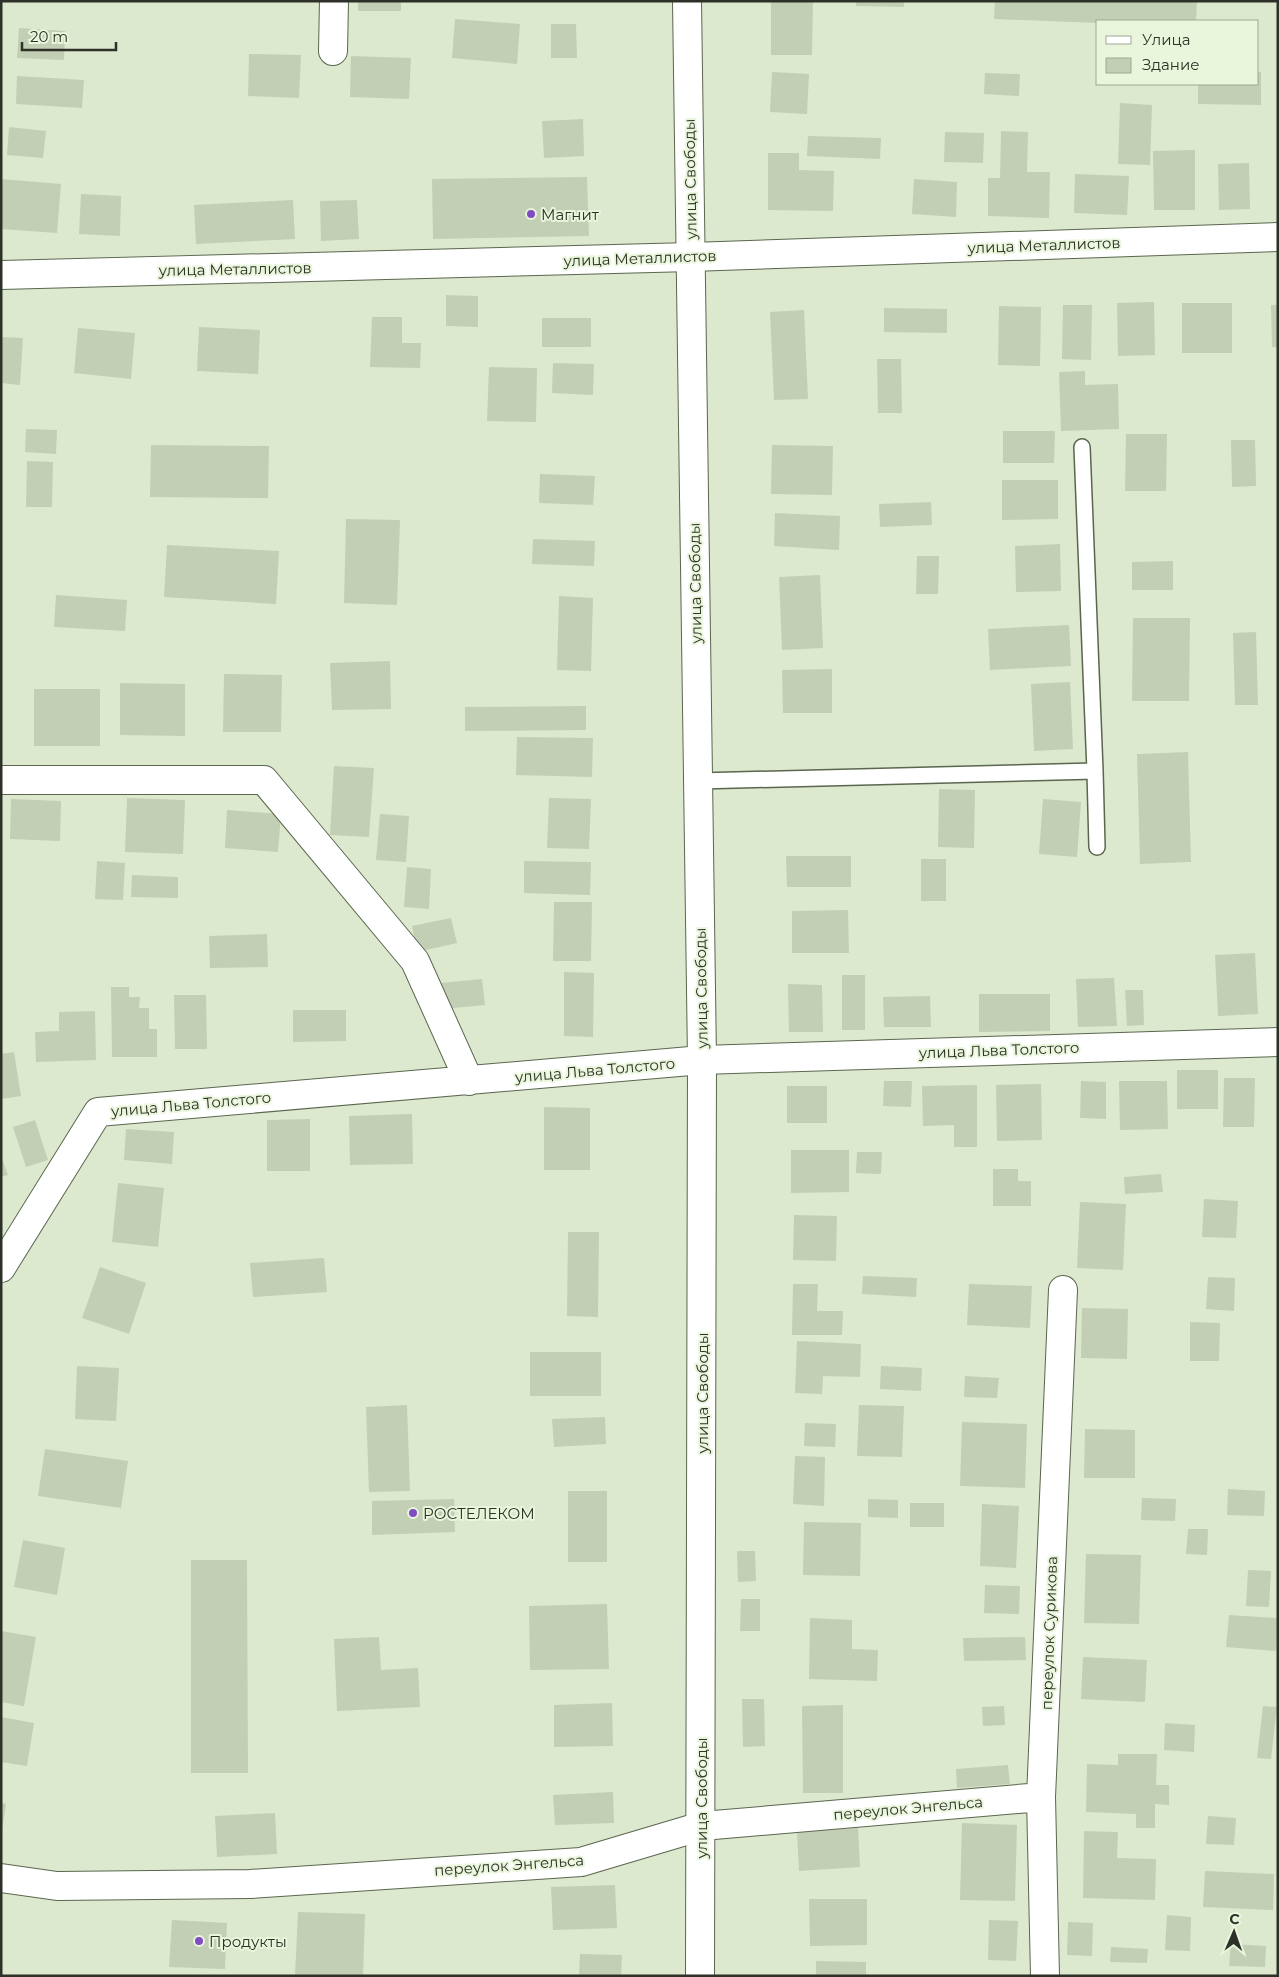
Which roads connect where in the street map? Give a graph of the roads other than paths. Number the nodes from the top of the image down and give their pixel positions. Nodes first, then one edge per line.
1 (334, 1) edge
2 (687, 1) edge
3 (334, 51) dead end
4 (1278, 236) edge
5 (691, 257) junction
6 (1, 274) edge
7 (1082, 447) dead end
8 (1095, 771) junction
9 (1, 780) edge
10 (698, 781) junction
11 (1097, 847) dead end
12 (1278, 1042) edge
13 (702, 1060) junction
14 (469, 1081) junction
15 (2, 1270) edge
16 (1063, 1290) dead end
17 (1042, 1797) junction
18 (702, 1826) junction
19 (1, 1878) edge
20 (700, 1976) edge
21 (1045, 1976) edge

1 - 3 street
2 - 5 street, улица Свободы
4 - 5 street, улица Металлистов
5 - 6 street, улица Металлистов
5 - 10 street, улица Свободы
7 - 8 lane
8 - 10 lane
8 - 11 lane
9 - 14 street
10 - 13 street, улица Свободы
12 - 13 street, улица Льва Толстого
13 - 14 street, улица Льва Толстого
13 - 18 street, улица Свободы
14 - 15 street, улица Льва Толстого
16 - 17 street, переулок Сурикова
17 - 18 street, переулок Энгельса
17 - 21 street, переулок Сурикова
18 - 19 street, переулок Энгельса
18 - 20 street, улица Свободы

